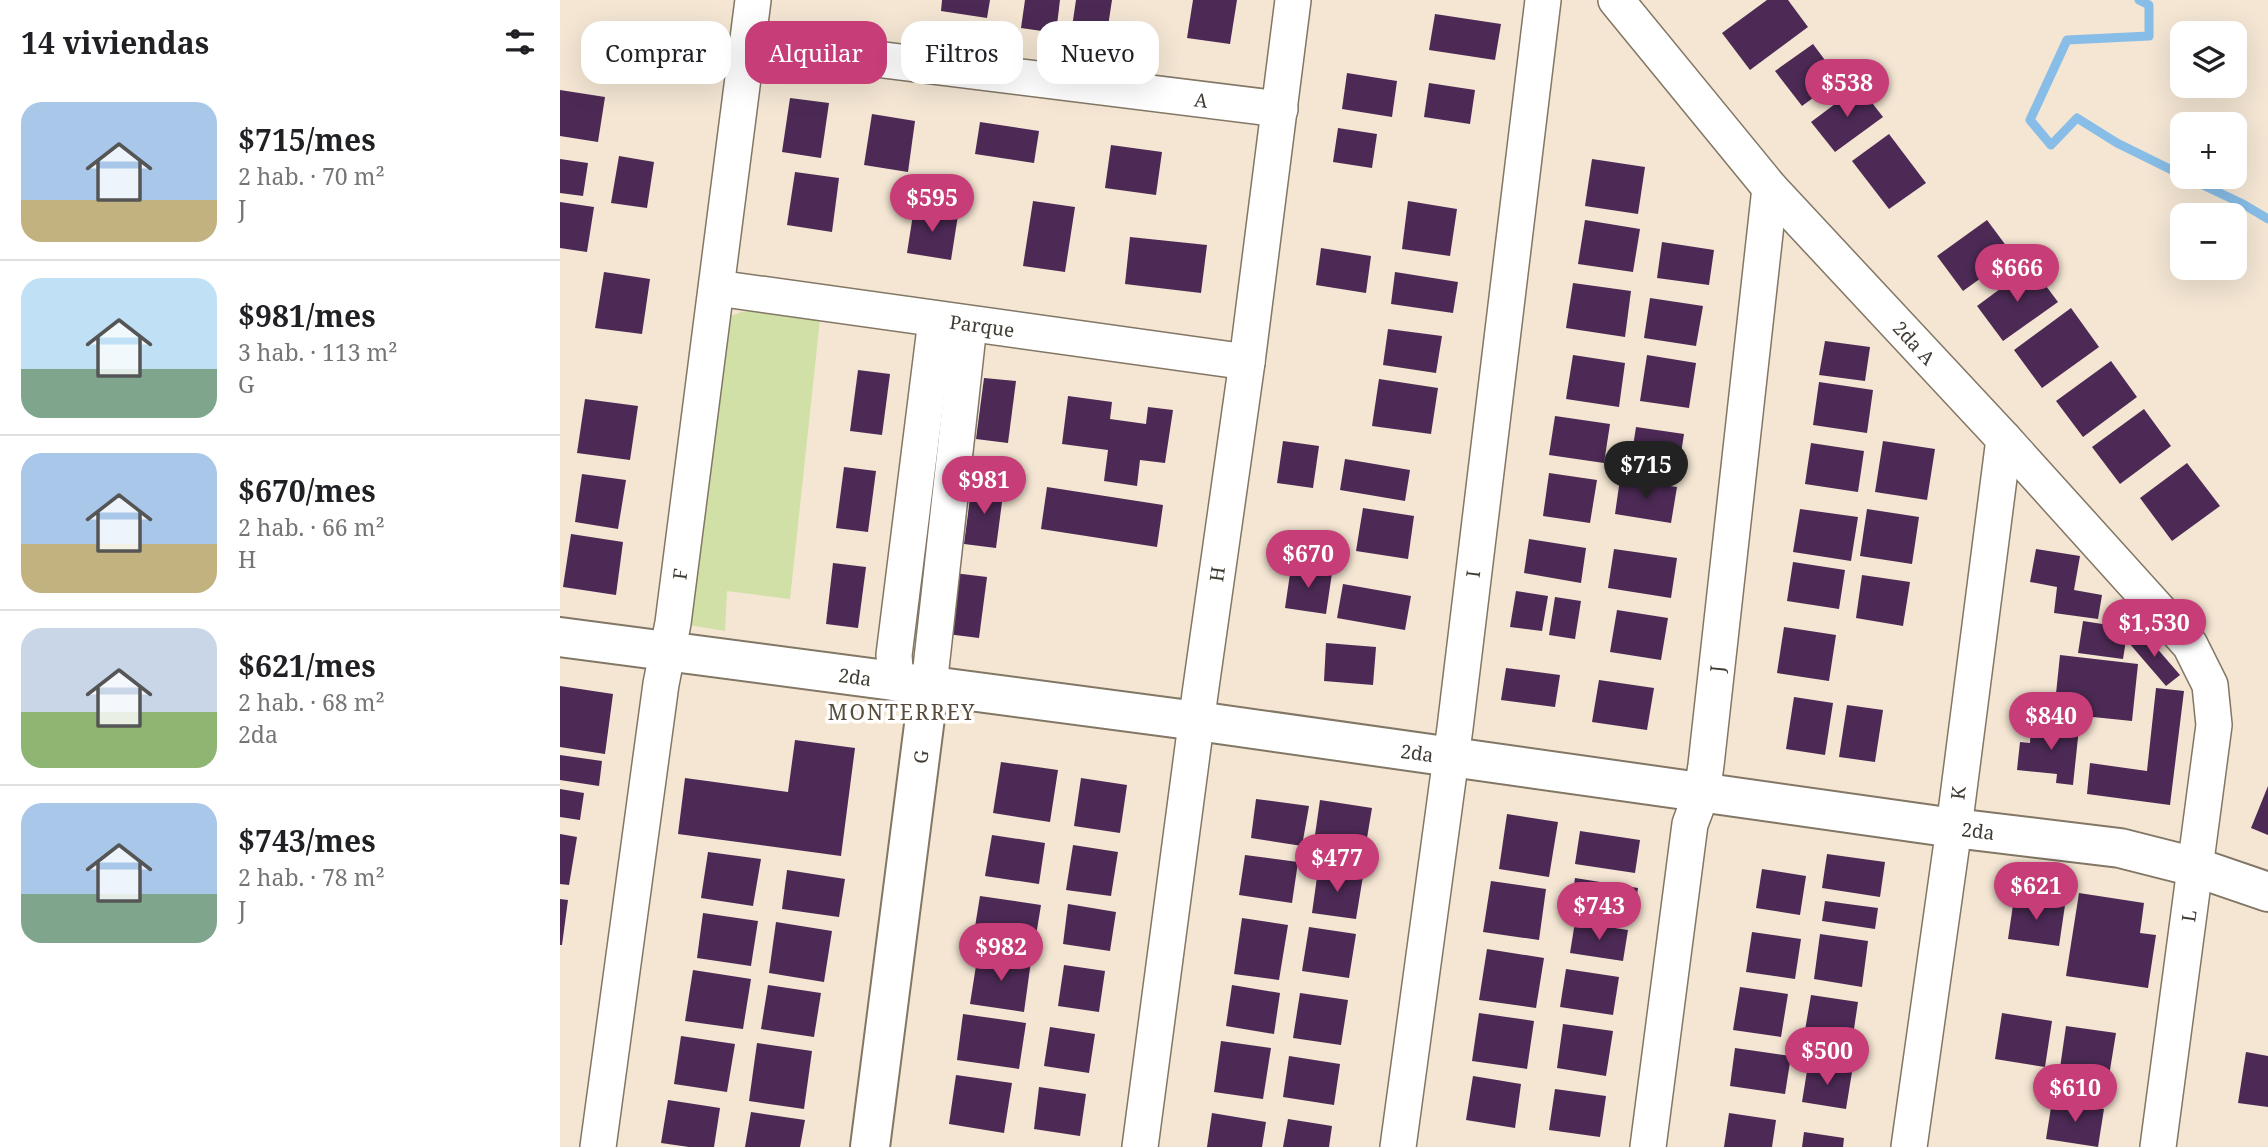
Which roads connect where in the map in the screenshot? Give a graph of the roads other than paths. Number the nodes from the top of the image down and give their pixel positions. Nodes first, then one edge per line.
1 (753, 0) edge
2 (1293, 0) edge
3 (1543, 0) edge
4 (1616, 0) edge
5 (750, 21) edge
6 (745, 59) edge
7 (887, 60) edge
8 (1280, 109) junction
9 (1770, 188) junction
10 (717, 288) junction
11 (953, 322) junction
12 (1247, 362) junction
13 (2004, 439) junction
14 (560, 637) edge
15 (669, 651) junction
16 (913, 685) junction
17 (2210, 685) joint
18 (1197, 721) junction
19 (1451, 758) junction
20 (1702, 792) junction
21 (1954, 828) junction
22 (2195, 867) junction
23 (2268, 892) edge
24 (598, 1147) edge
25 (870, 1147) edge
26 (1140, 1147) edge
27 (1398, 1147) edge
28 (1648, 1147) edge
29 (1909, 1147) edge
30 (2158, 1147) edge

1 - 5 street, F
2 - 8 street, H
3 - 19 street, I
4 - 9 street, 2da A
6 - 10 street, F
7 - 8 street, A
8 - 12 street, H
9 - 13 street, 2da A
9 - 20 street, J
10 - 11 street, Parque
10 - 15 street, F
11 - 12 street, Parque
11 - 16 street, G
12 - 18 street, H
13 - 17 street, 2da A
13 - 21 street, K
14 - 15 street, 2da
15 - 16 street, 2da
15 - 24 street, F
16 - 18 street, 2da
16 - 25 street, G
17 - 22 street, L
18 - 19 street, 2da
18 - 26 street, H
19 - 20 street, 2da
19 - 27 street, I
20 - 21 street, 2da
20 - 28 street, J
21 - 22 street, 2da
21 - 29 street, K
22 - 23 street, 2da
22 - 30 street, L

